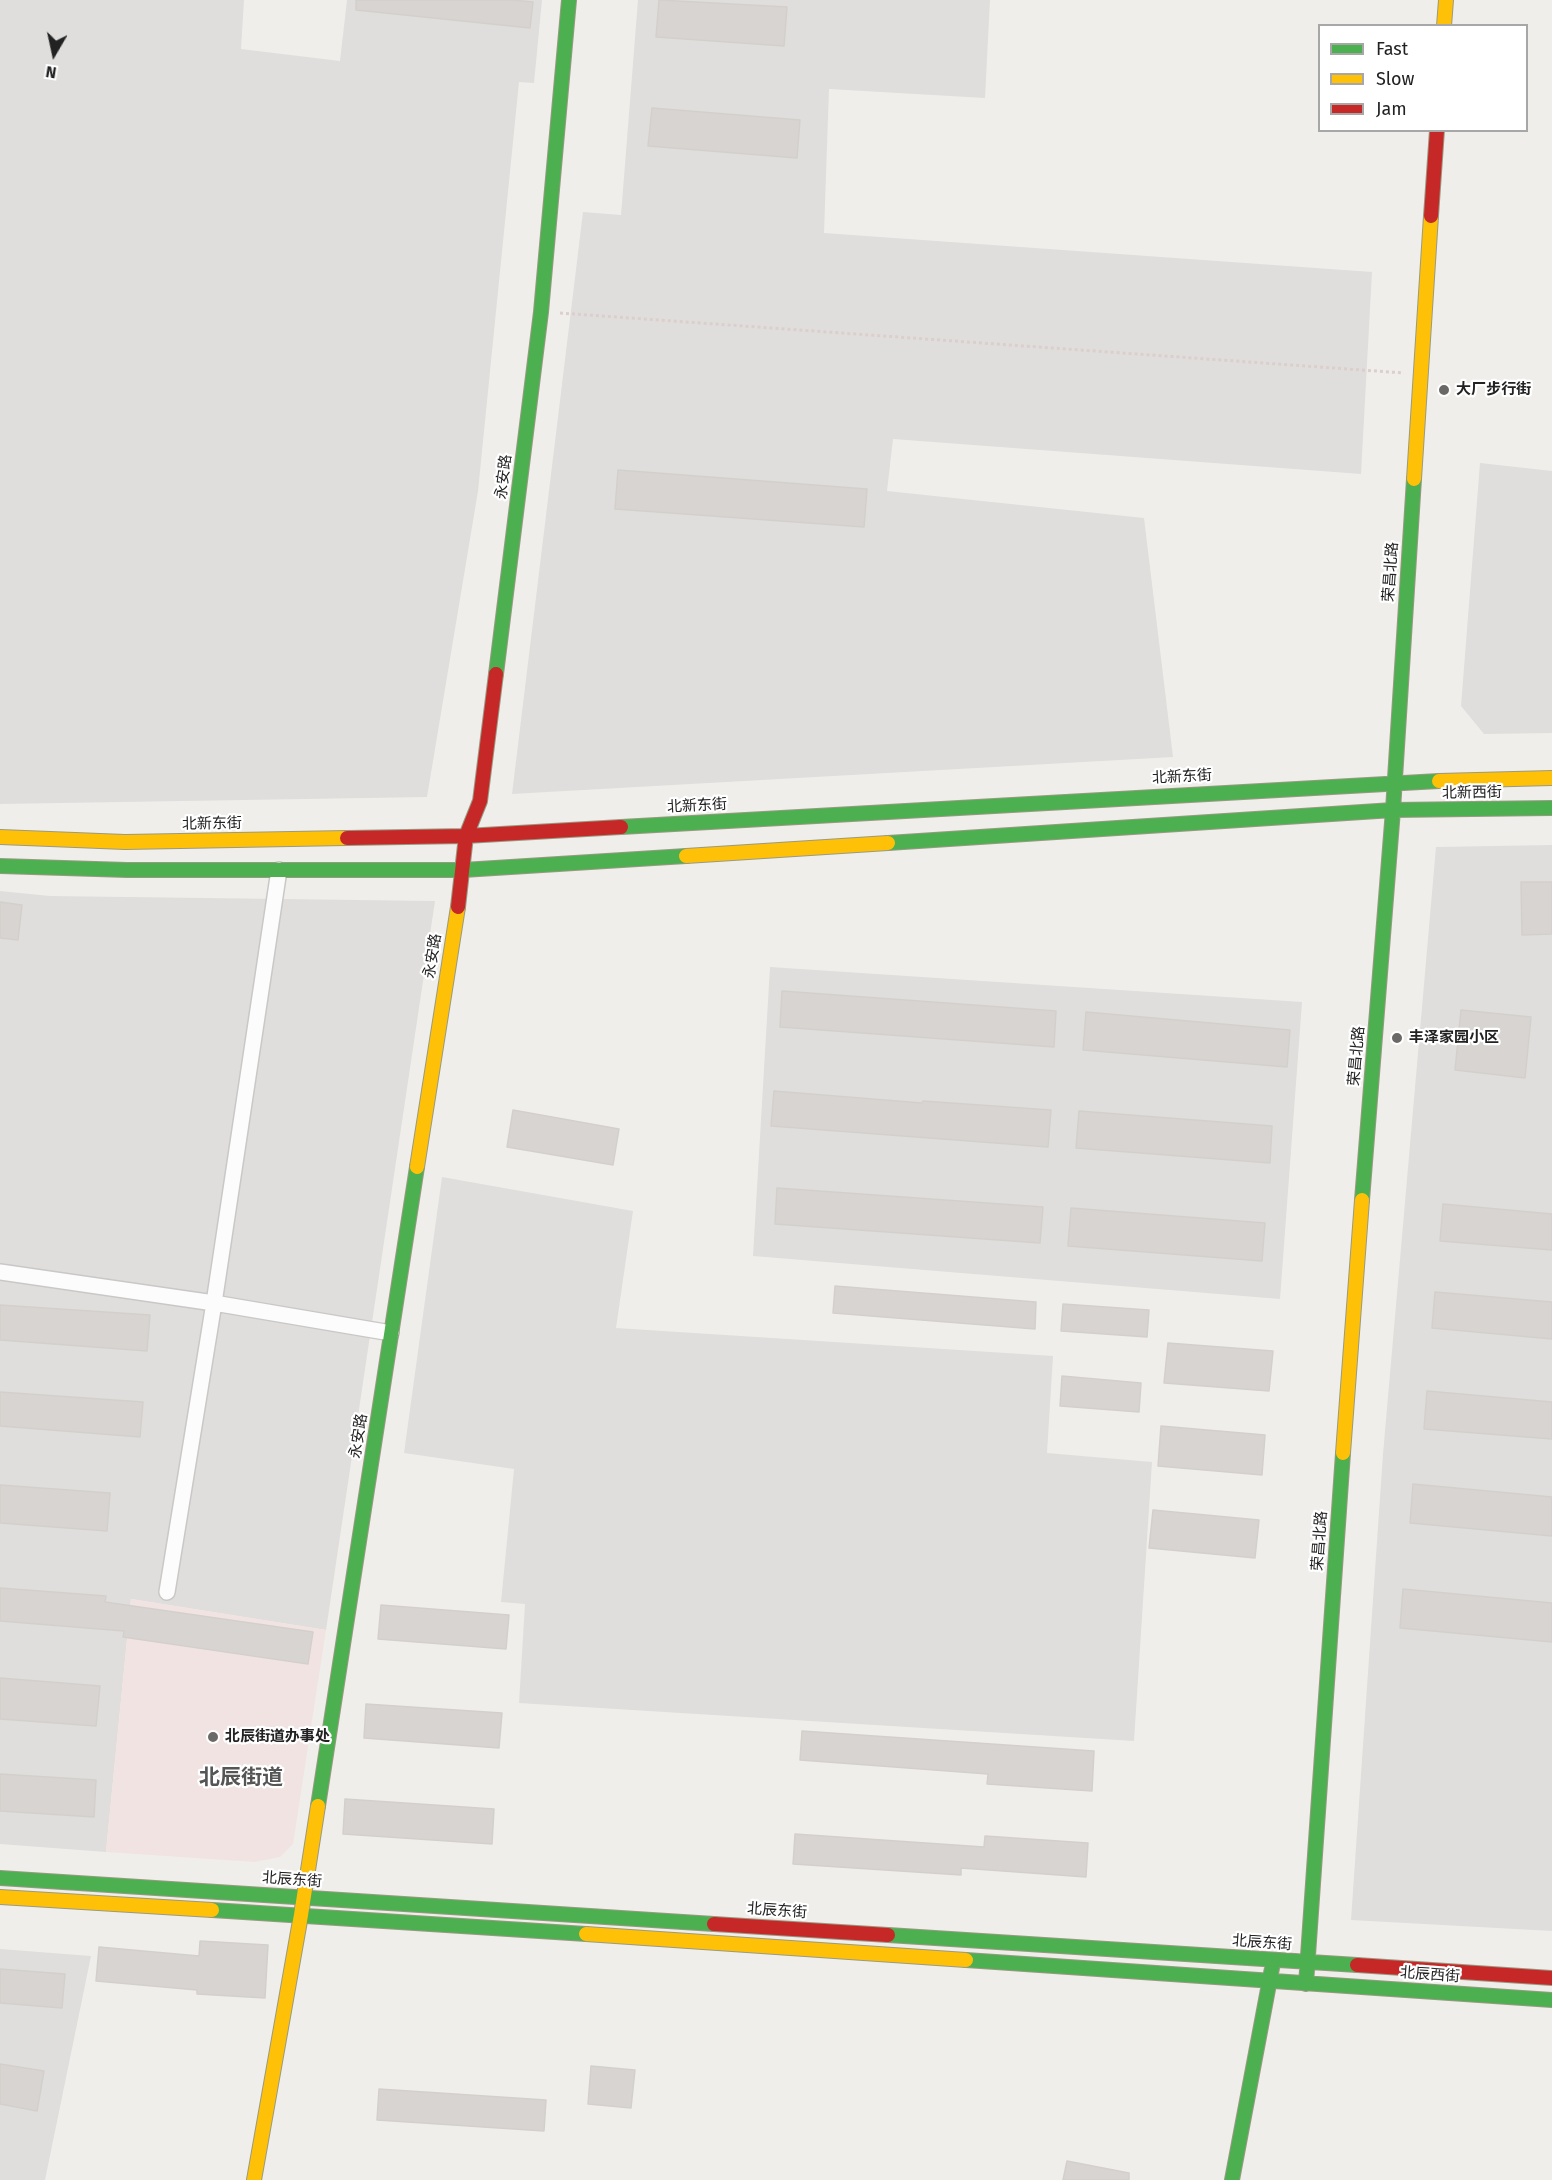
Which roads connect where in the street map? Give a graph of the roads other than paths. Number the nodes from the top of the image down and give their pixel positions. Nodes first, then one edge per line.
1 (569, 0) edge
2 (1446, 0) edge
3 (1444, 24) edge
4 (1437, 132) edge
5 (1552, 778) edge
6 (1395, 782) junction
7 (1552, 808) edge
8 (1393, 810) junction
9 (967, 822) junction
10 (466, 836) junction
11 (0, 837) edge
12 (0, 866) edge
13 (279, 870) junction
14 (463, 870) junction
15 (0, 1272) edge
16 (214, 1303) junction
17 (391, 1333) junction
18 (167, 1592) dead end
19 (0, 1878) edge
20 (304, 1897) junction
21 (0, 1898) edge
22 (301, 1915) junction
23 (1274, 1960) junction
24 (1307, 1962) junction
25 (1552, 1978) edge
26 (1306, 1984) junction
27 (1552, 2000) edge
28 (254, 2180) edge
29 (1232, 2180) edge

1 - 10 main road, 永安路
2 - 3 main road
4 - 6 main road, 荣昌北路
5 - 6 main road, 北新西街
6 - 8 main road, 荣昌北路
6 - 9 main road, 北新东街
7 - 8 main road, 北新西街
8 - 9 main road, 北新东街
8 - 24 main road, 荣昌北路
9 - 10 main road, 北新东街
9 - 14 main road, 北新东街
10 - 11 main road, 北新东街
10 - 14 main road, 永安路
12 - 13 main road, 北新东街
13 - 14 main road, 北新东街
13 - 16 street
14 - 17 main road, 永安路
15 - 16 street
16 - 17 street
16 - 18 street
17 - 20 main road, 永安路
19 - 20 main road, 北辰东街
20 - 22 main road, 永安路
20 - 23 main road, 北辰东街
21 - 22 main road
22 - 26 main road
22 - 28 main road, 永安路
23 - 24 main road, 北辰东街
23 - 29 main road
24 - 25 main road, 北辰东街
24 - 26 main road, 荣昌北路
26 - 27 main road, 北辰西街

